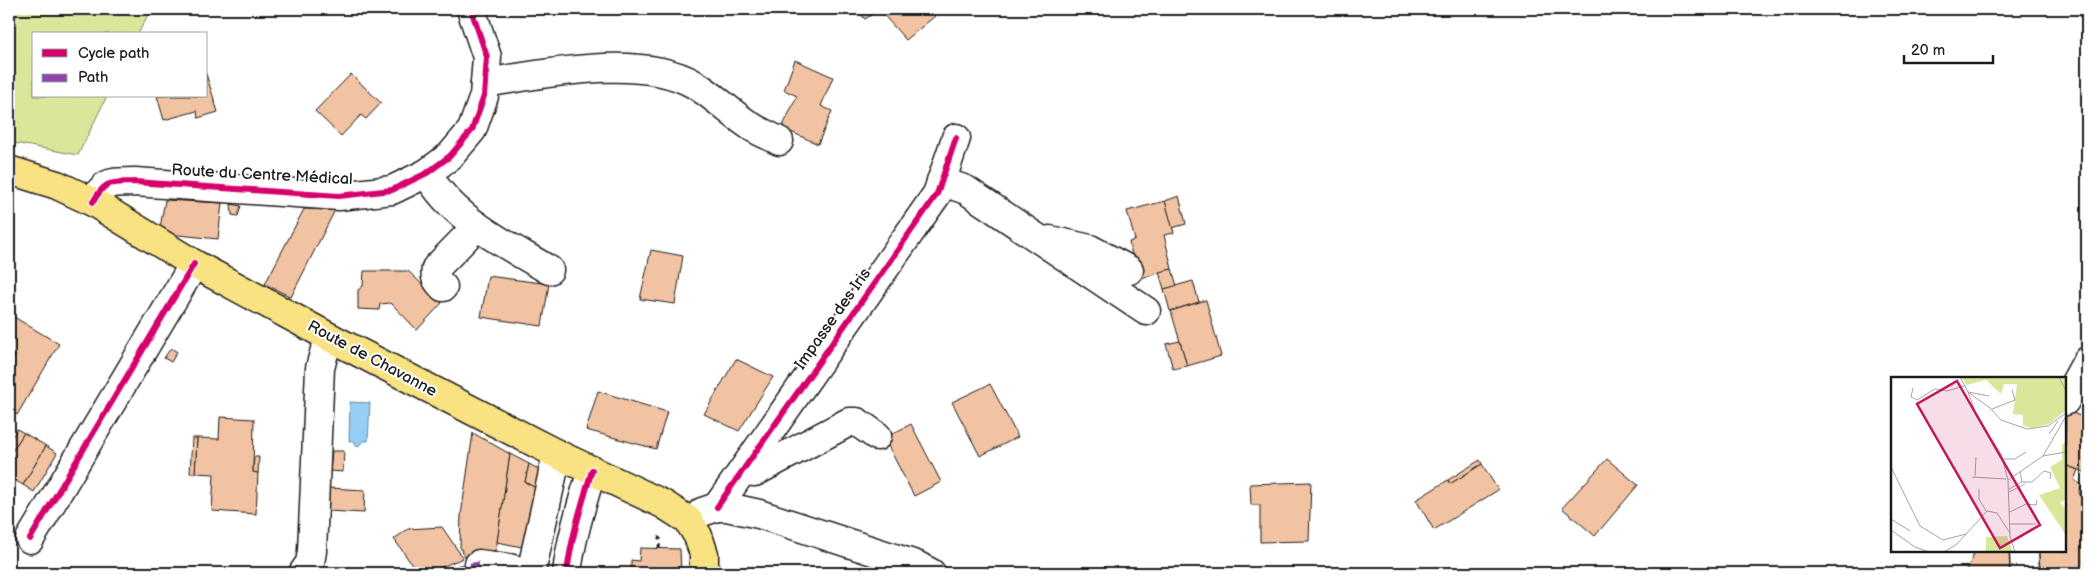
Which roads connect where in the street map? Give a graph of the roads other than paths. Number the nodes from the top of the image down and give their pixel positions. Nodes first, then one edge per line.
1 (471, 9) edge
2 (485, 83) junction
3 (956, 138) dead end
4 (779, 141) dead end
5 (9, 170) edge
6 (427, 173) junction
7 (941, 181) junction
8 (93, 202) junction
9 (478, 226) junction
10 (1039, 239) junction
11 (194, 264) junction
12 (548, 270) dead end
13 (1129, 270) dead end
14 (443, 287) dead end
15 (1146, 311) dead end
16 (331, 338) junction
17 (2087, 361) edge
18 (2066, 399) edge
19 (876, 436) dead end
20 (558, 454) junction
21 (592, 470) junction
22 (743, 471) junction
23 (717, 507) junction
24 (688, 520) junction
25 (30, 539) dead end
26 (2024, 552) edge
27 (479, 564) dead end
28 (303, 573) edge
29 (530, 573) edge
30 (568, 573) edge
31 (704, 573) edge
32 (931, 573) edge
33 (2025, 573) edge

1 - 2 street, Route du Centre Médical
2 - 4 street
2 - 6 street, Route du Centre Médical
3 - 7 street, Impasse des Iris
5 - 8 main road, Route de Chavanne
6 - 8 street, Route du Centre Médical
6 - 9 street
7 - 10 street
7 - 22 street, Impasse des Iris
8 - 11 main road, Route de Chavanne
9 - 12 street
9 - 14 street
10 - 13 street
10 - 15 street
11 - 16 main road, Route de Chavanne
11 - 25 street
16 - 20 main road, Route de Chavanne
16 - 28 street
17 - 18 street
19 - 22 street
20 - 21 main road, Route de Chavanne
20 - 29 street
21 - 24 main road, Route de Chavanne
21 - 30 street
22 - 23 street, Impasse des Iris
23 - 24 street
23 - 32 street
24 - 31 main road, Route de Chavanne
26 - 33 street
27 - 29 street

